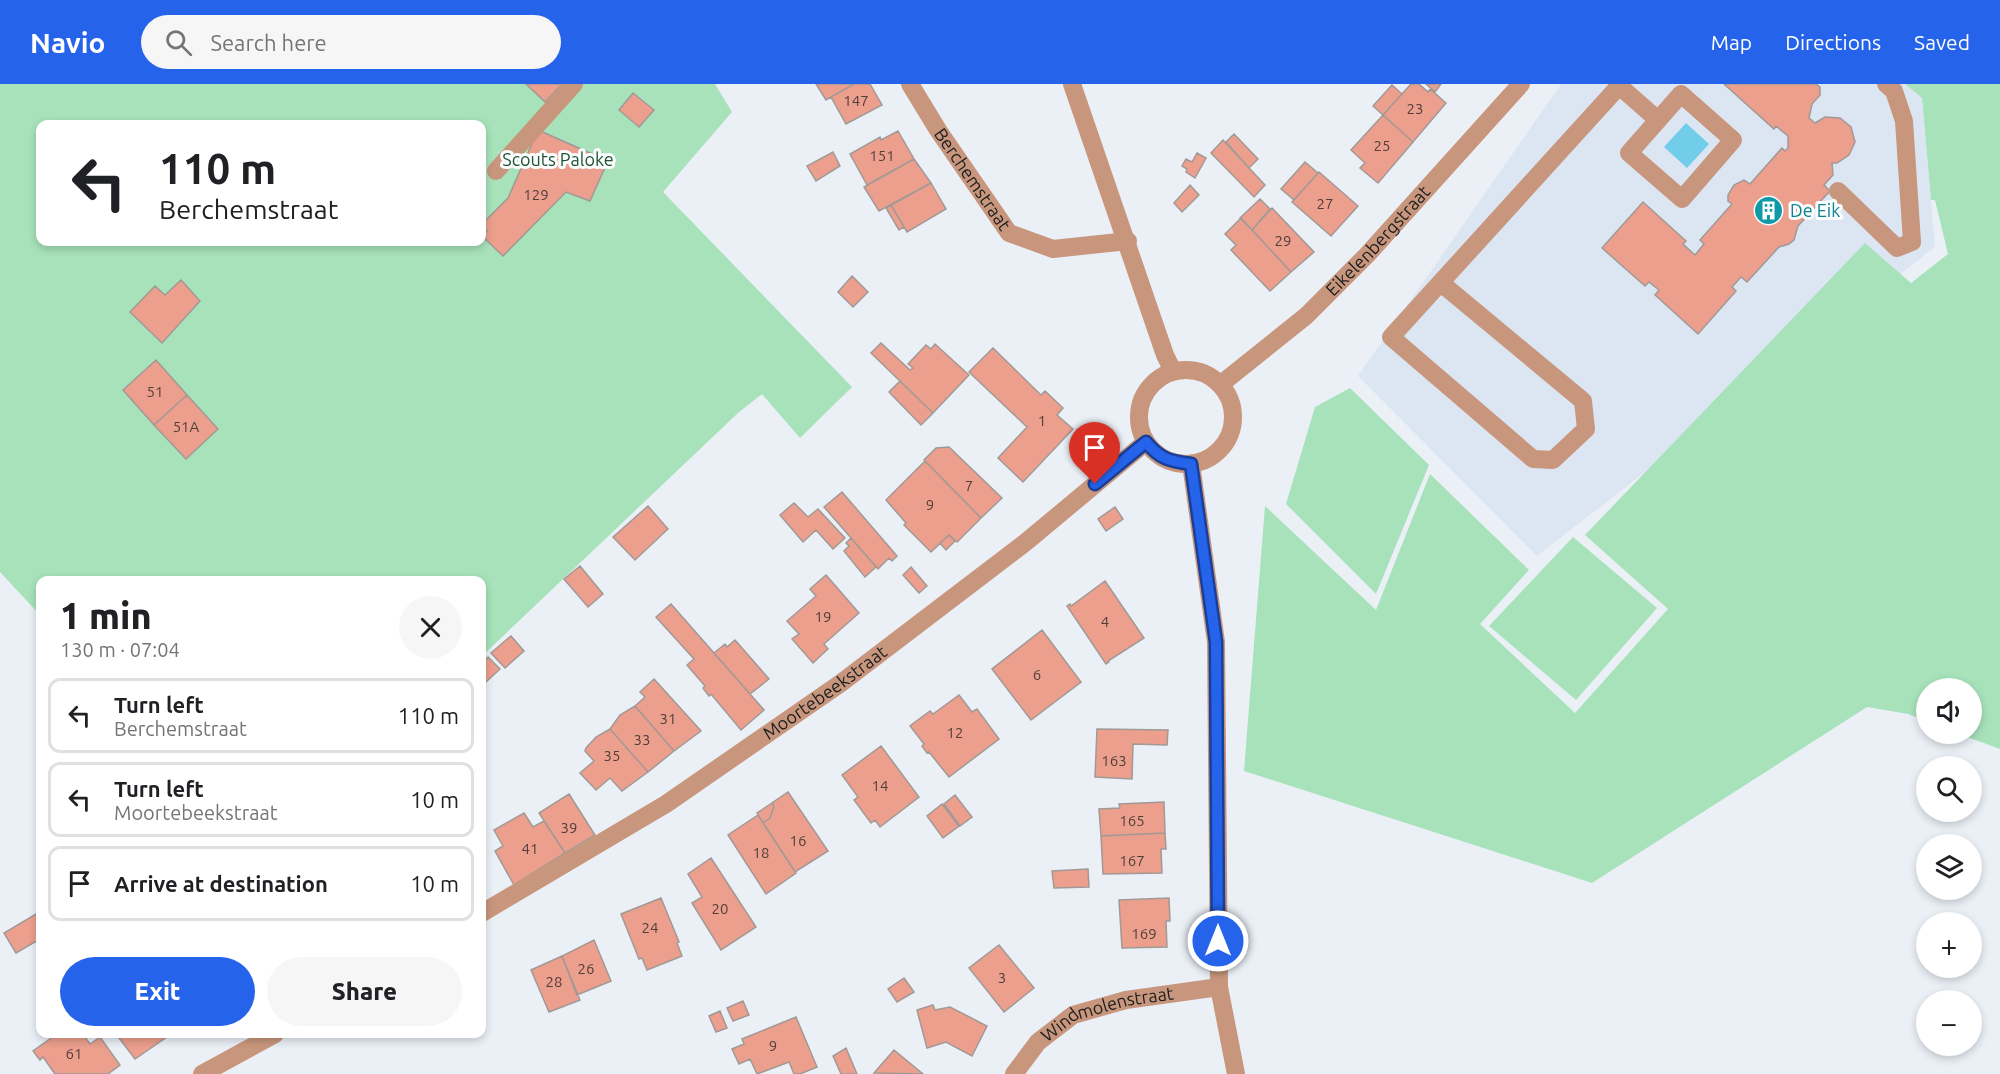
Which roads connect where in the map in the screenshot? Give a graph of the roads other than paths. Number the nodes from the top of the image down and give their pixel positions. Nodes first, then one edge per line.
1 (574, 84) edge
2 (910, 84) edge
3 (1072, 84) edge
4 (1521, 84) edge
5 (1886, 84) edge
6 (1619, 85) edge
7 (1658, 120) junction
8 (496, 171) dead end
9 (1838, 191) dead end
10 (1128, 241) junction
11 (1441, 283) junction
12 (1173, 371) junction
13 (1221, 384) junction
14 (1146, 442) junction
15 (1191, 464) junction
16 (486, 911) edge
17 (1219, 987) junction
18 (269, 1038) edge
19 (202, 1074) edge
20 (1014, 1074) edge
21 (1236, 1074) edge

1 - 8 street
2 - 10 street, Berchemstraat
3 - 10 street
4 - 13 street, Eikelenbergstraat
5 - 9 street
6 - 7 street
6 - 11 street
7 - 7 street
10 - 12 street
11 - 11 street
12 - 13 street
12 - 14 street
13 - 15 street
14 - 15 street
14 - 16 street, Moortebeekstraat
15 - 17 street
17 - 20 street, Windmolenstraat
17 - 21 street
18 - 19 street

